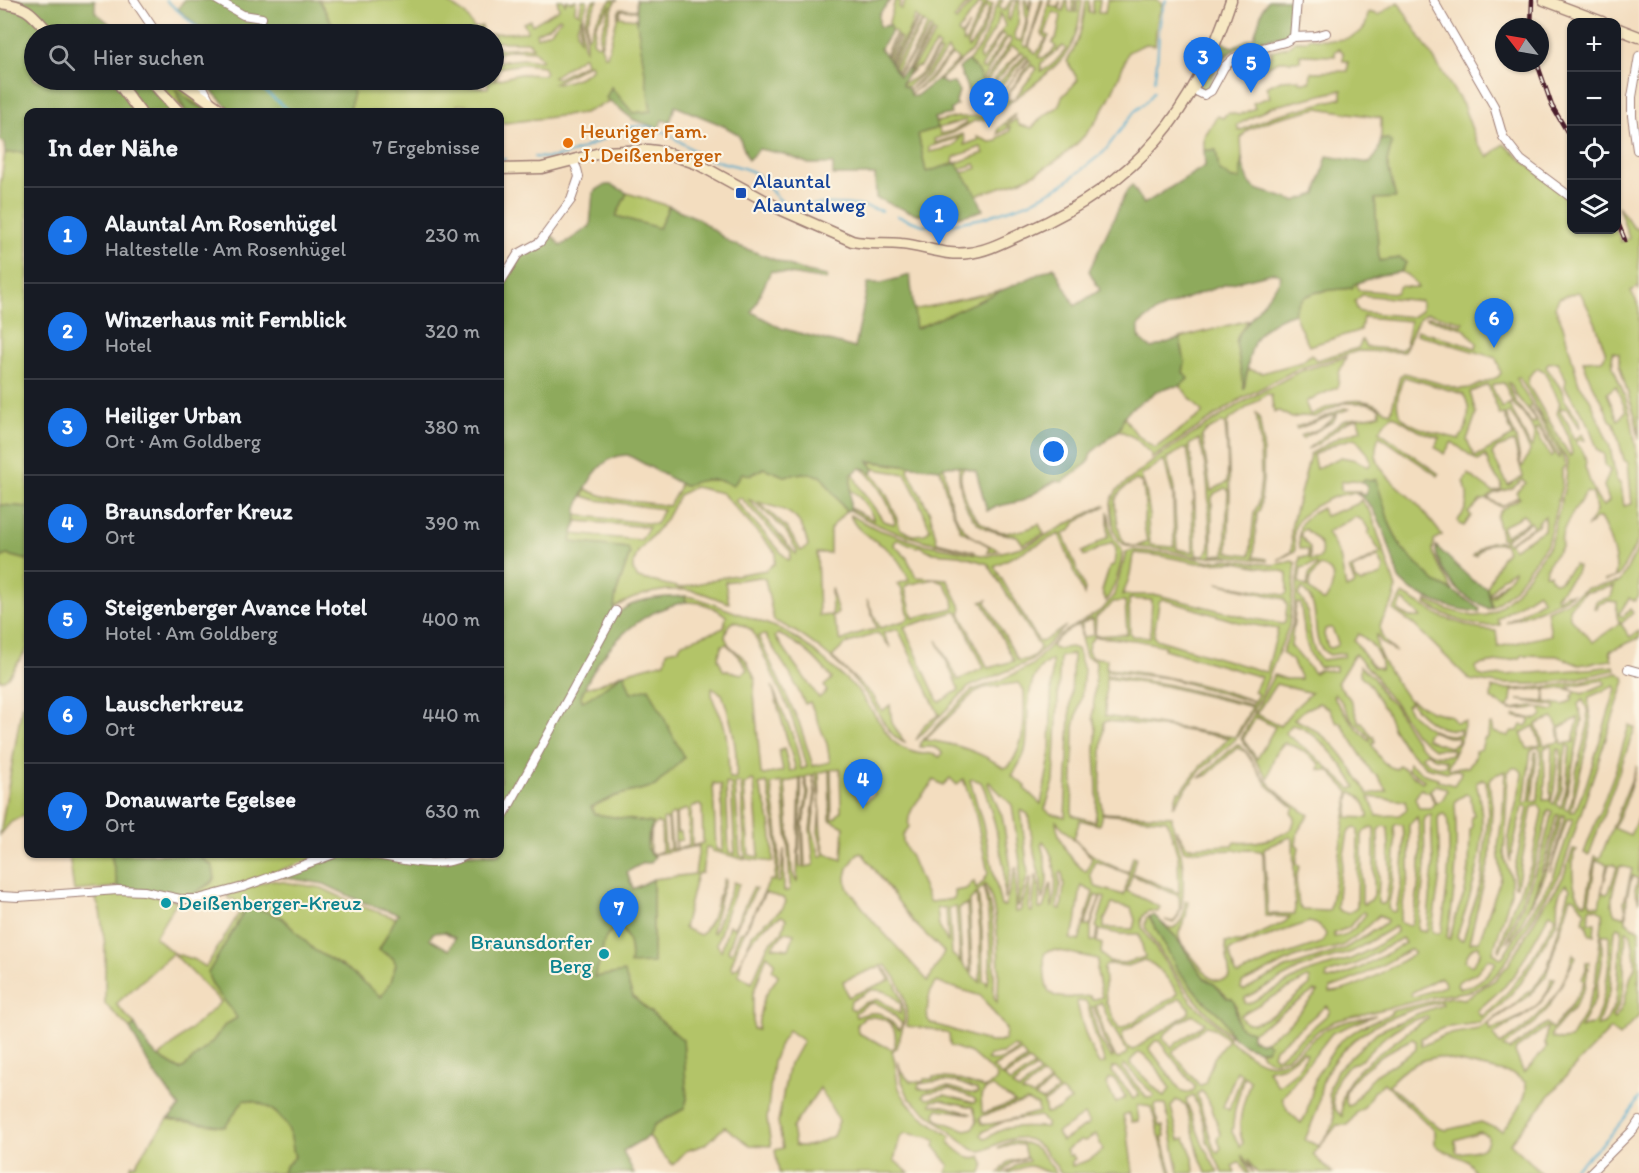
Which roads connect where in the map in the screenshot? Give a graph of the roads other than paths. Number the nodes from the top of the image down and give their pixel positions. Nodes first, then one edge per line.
1 (134, 0) edge
2 (217, 0) edge
3 (1231, 0) edge
4 (1297, 0) edge
5 (1433, 0) edge
6 (1544, 0) edge
7 (0, 3) edge
8 (262, 18) dead end
9 (1591, 18) edge
10 (41, 24) edge
11 (150, 24) edge
12 (1621, 30) edge
13 (1326, 33) dead end
14 (1294, 37) junction
15 (1639, 37) edge
16 (1639, 56) edge
17 (1192, 89) junction
18 (124, 90) edge
19 (159, 90) edge
20 (194, 90) edge
21 (205, 90) edge
22 (211, 102) junction
23 (137, 108) edge
24 (175, 108) edge
25 (219, 108) edge
26 (1637, 150) dead end
27 (573, 161) junction
28 (504, 169) edge
29 (1567, 194) edge
30 (504, 277) edge
31 (616, 611) dead end
32 (1628, 669) dead end
33 (1639, 672) edge
34 (504, 815) edge
35 (323, 858) edge
36 (391, 858) edge
37 (458, 858) edge
38 (0, 896) edge
39 (1639, 1121) edge
40 (1590, 1173) edge

1 - 11 street
2 - 8 street
3 - 17 street
4 - 14 street
5 - 29 street
6 - 9 street
7 - 10 street
12 - 15 street
13 - 14 street
14 - 17 street
16 - 26 street
17 - 27 street
18 - 23 street
19 - 24 street
20 - 22 street
21 - 22 street
22 - 25 street
27 - 28 street
27 - 30 street
31 - 34 street
32 - 33 street
35 - 38 street
36 - 37 street
39 - 40 street

